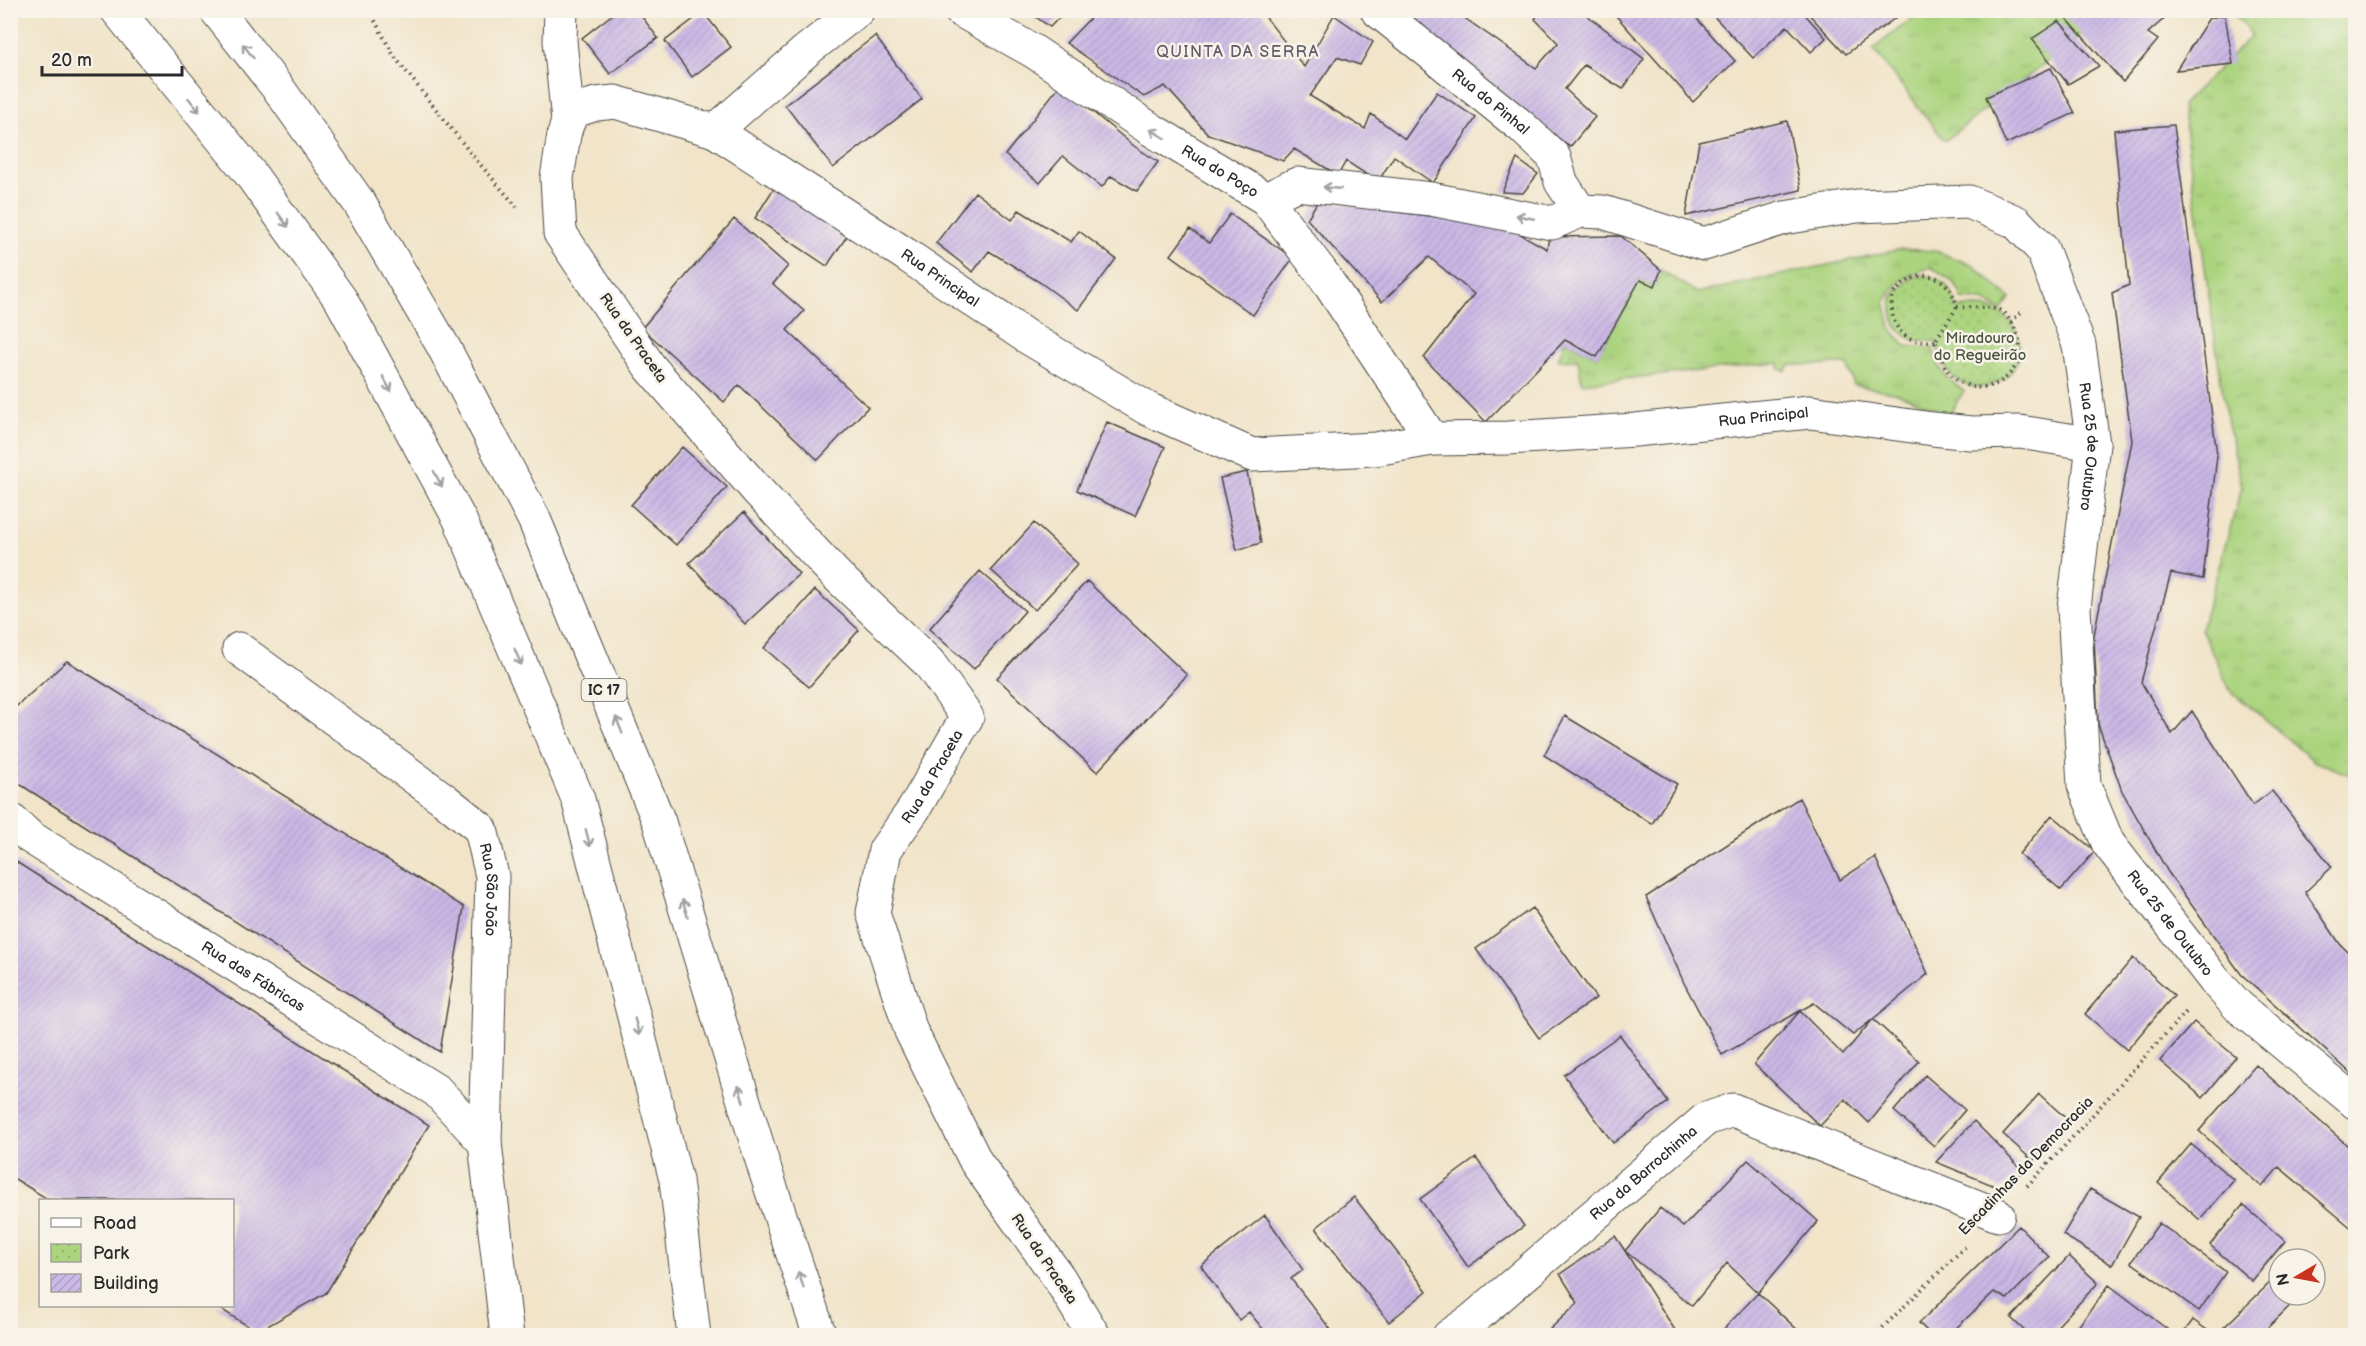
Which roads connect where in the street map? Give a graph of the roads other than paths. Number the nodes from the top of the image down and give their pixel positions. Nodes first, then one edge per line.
1 (117, 10) edge
2 (216, 10) edge
3 (561, 10) edge
4 (858, 10) edge
5 (960, 10) edge
6 (1377, 10) edge
7 (568, 121) junction
8 (715, 131) junction
9 (1266, 199) junction
10 (1580, 211) junction
11 (1432, 439) junction
12 (2093, 444) junction
13 (239, 649) dead end
14 (10, 819) edge
15 (2355, 1103) edge
16 (485, 1143) junction
17 (1998, 1215) road end
18 (507, 1335) edge
19 (694, 1335) edge
20 (820, 1335) edge
21 (1094, 1335) edge
22 (1449, 1335) edge

1 -> 19 main road
20 -> 2 main road, IC 17
3 - 7 main road
4 - 8 main road
9 -> 5 main road, Rua do Poço
6 - 10 main road, Rua do Pinhal
7 - 8 main road, Rua Principal
7 - 21 main road, Rua da Praceta
8 - 11 main road, Rua Principal
10 -> 9 main road, Rua do Poço
9 - 11 main road
10 - 12 main road, Rua 25 de Outubro
11 - 12 main road, Rua Principal
12 - 15 main road, Rua 25 de Outubro
13 - 16 main road, Rua São João
14 - 16 main road, Rua das Fábricas
16 - 18 main road, Rua São João
17 - 22 main road, Rua da Barrochinha

